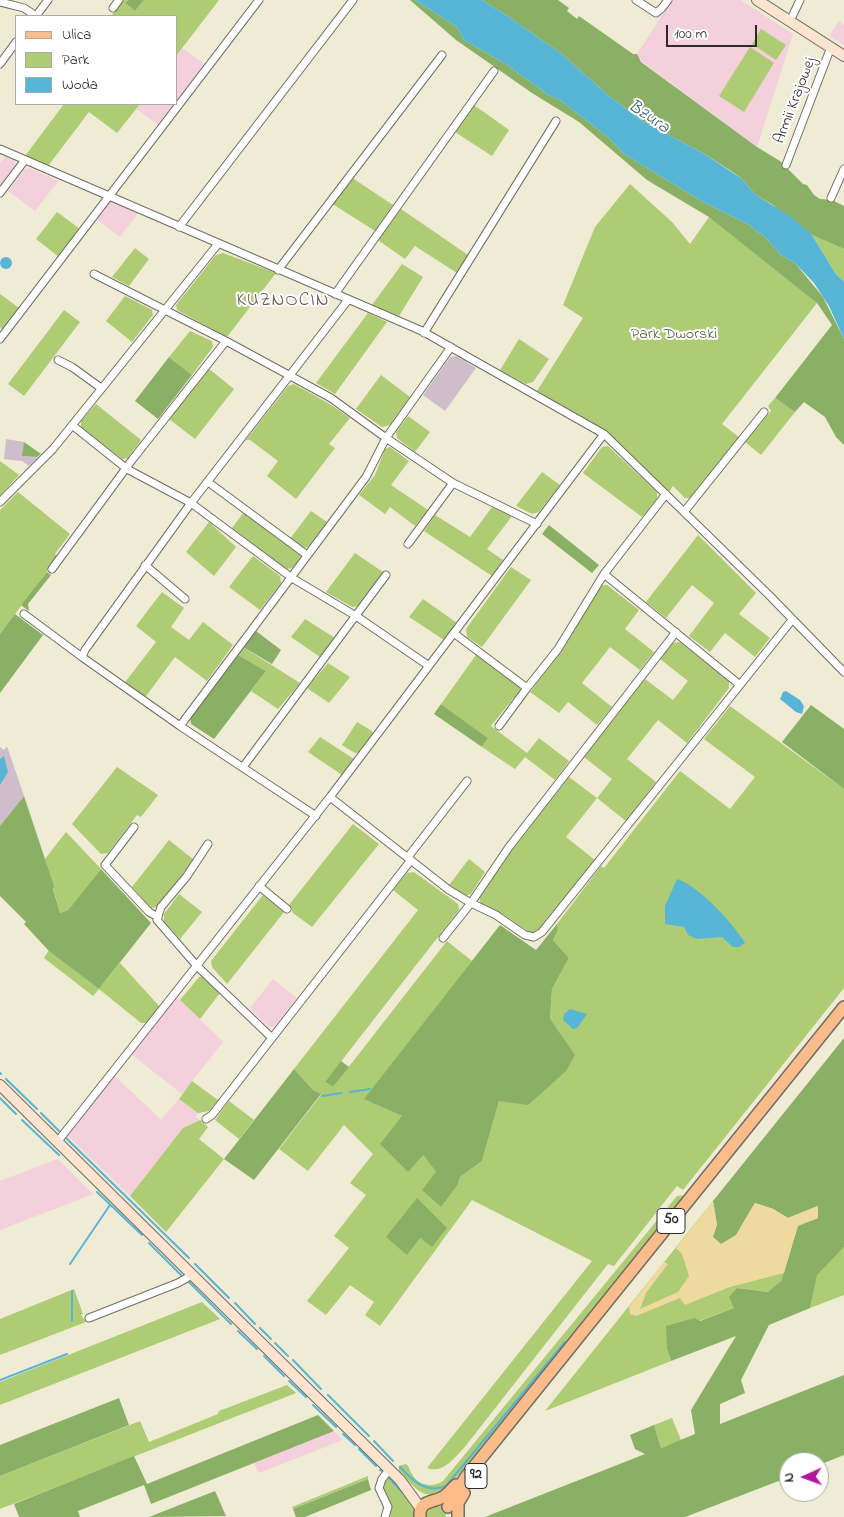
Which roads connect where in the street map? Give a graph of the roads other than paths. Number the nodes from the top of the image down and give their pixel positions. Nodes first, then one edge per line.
1 (48, 0) edge
2 (119, 0) edge
3 (260, 0) edge
4 (353, 0) edge
5 (636, 0) edge
6 (668, 0) edge
7 (757, 0) edge
8 (800, 0) edge
9 (0, 2) edge
10 (113, 8) dead end
11 (34, 15) edge
12 (37, 15) edge
13 (790, 21) junction
14 (15, 43) edge
15 (831, 47) junction
16 (442, 55) dead end
17 (844, 56) edge
18 (0, 64) edge
19 (494, 71) dead end
20 (556, 121) dead end
21 (0, 149) edge
22 (25, 160) junction
23 (786, 165) dead end
24 (844, 169) edge
25 (0, 193) edge
26 (109, 196) junction
27 (831, 198) dead end
28 (179, 227) junction
29 (218, 244) junction
30 (278, 270) junction
31 (94, 274) dead end
32 (335, 294) junction
33 (348, 300) junction
34 (164, 311) junction
35 (424, 333) junction
36 (0, 339) edge
37 (226, 341) junction
38 (451, 347) junction
39 (58, 360) dead end
40 (290, 376) junction
41 (101, 388) junction
42 (764, 412) dead end
43 (72, 426) junction
44 (604, 434) junction
45 (386, 438) junction
46 (127, 469) junction
47 (208, 482) junction
48 (453, 483) junction
49 (666, 494) junction
50 (0, 502) edge
51 (191, 503) junction
52 (684, 512) junction
53 (537, 524) junction
54 (408, 544) dead end
55 (307, 555) junction
56 (146, 565) junction
57 (52, 569) dead end
58 (604, 574) junction
59 (386, 575) dead end
60 (292, 578) junction
61 (185, 599) dead end
62 (24, 614) dead end
63 (356, 616) junction
64 (792, 620) junction
65 (676, 632) junction
66 (455, 634) junction
67 (82, 657) junction
68 (428, 666) junction
69 (844, 672) edge
70 (740, 685) junction
71 (527, 688) junction
72 (180, 726) junction
73 (499, 726) dead end
74 (243, 767) junction
75 (467, 781) dead end
76 (330, 797) junction
77 (316, 816) junction
78 (134, 827) dead end
79 (208, 844) dead end
80 (409, 858) junction
81 (259, 886) junction
82 (471, 903) junction
83 (287, 908) dead end
84 (158, 917) junction
85 (443, 938) dead end
86 (197, 966) junction
87 (844, 1007) edge
88 (272, 1038) junction
89 (0, 1085) edge
90 (206, 1119) dead end
91 (58, 1141) junction
92 (192, 1275) junction
93 (89, 1318) dead end
94 (498, 1436) junction
95 (389, 1470) junction
96 (465, 1478) junction
97 (400, 1480) junction
98 (434, 1500) junction
99 (449, 1512) edge
100 (420, 1513) edge
101 (385, 1517) edge
102 (458, 1517) edge

1 - 12 street
2 - 10 street
3 - 26 street
4 - 28 street
5 - 6 street
7 - 13 street
8 - 13 street
9 - 11 street
13 - 15 street
14 - 18 street
15 - 17 street
15 - 23 street, Armii Krajowej
16 - 30 street
19 - 32 street
20 - 35 street
21 - 22 street
22 - 25 street
22 - 26 street
24 - 27 street
26 - 28 street
26 - 36 street
28 - 29 street
29 - 30 street
29 - 34 street
30 - 32 street
31 - 34 street
32 - 33 street
33 - 35 street
33 - 40 street
34 - 37 street
34 - 41 street
35 - 38 street
37 - 40 street
37 - 46 street
38 - 44 street
38 - 45 street
39 - 41 street
40 - 45 street
40 - 47 street
41 - 43 street
42 - 52 street
43 - 46 street
43 - 50 street
44 - 49 street
44 - 53 street
45 - 48 street
45 - 55 street
46 - 51 street
46 - 57 street
47 - 51 street
47 - 55 street
48 - 53 street
48 - 54 street
49 - 52 street
49 - 58 street
51 - 56 street
51 - 60 street
52 - 64 street
53 - 66 street
55 - 60 street
56 - 61 street
56 - 67 street
58 - 65 street
58 - 71 street
59 - 63 street
60 - 63 street
60 - 72 street
62 - 67 street
63 - 68 street
63 - 74 street
64 - 69 street
64 - 70 street
65 - 70 street
65 - 82 street
66 - 68 street
66 - 71 street
67 - 72 street
68 - 76 street
70 - 82 street
71 - 73 street
72 - 74 street
74 - 77 street
75 - 80 street
76 - 77 street
76 - 80 street
77 - 81 street
78 - 84 street
79 - 84 street
80 - 82 street
80 - 88 street
81 - 83 street
81 - 86 street
82 - 85 street
84 - 86 street
86 - 88 street
86 - 91 street
87 - 94 main road, 50
88 - 90 street
89 - 91 street
91 - 92 street
92 - 93 street
92 - 95 street
94 - 96 main road, 50
94 - 102 main road, 92
95 - 97 street
95 - 101 street
96 - 98 main road, 50
96 - 99 main road, 50
97 - 98 street
97 - 100 street
98 - 99 main road, 50
98 - 100 main road, 50

